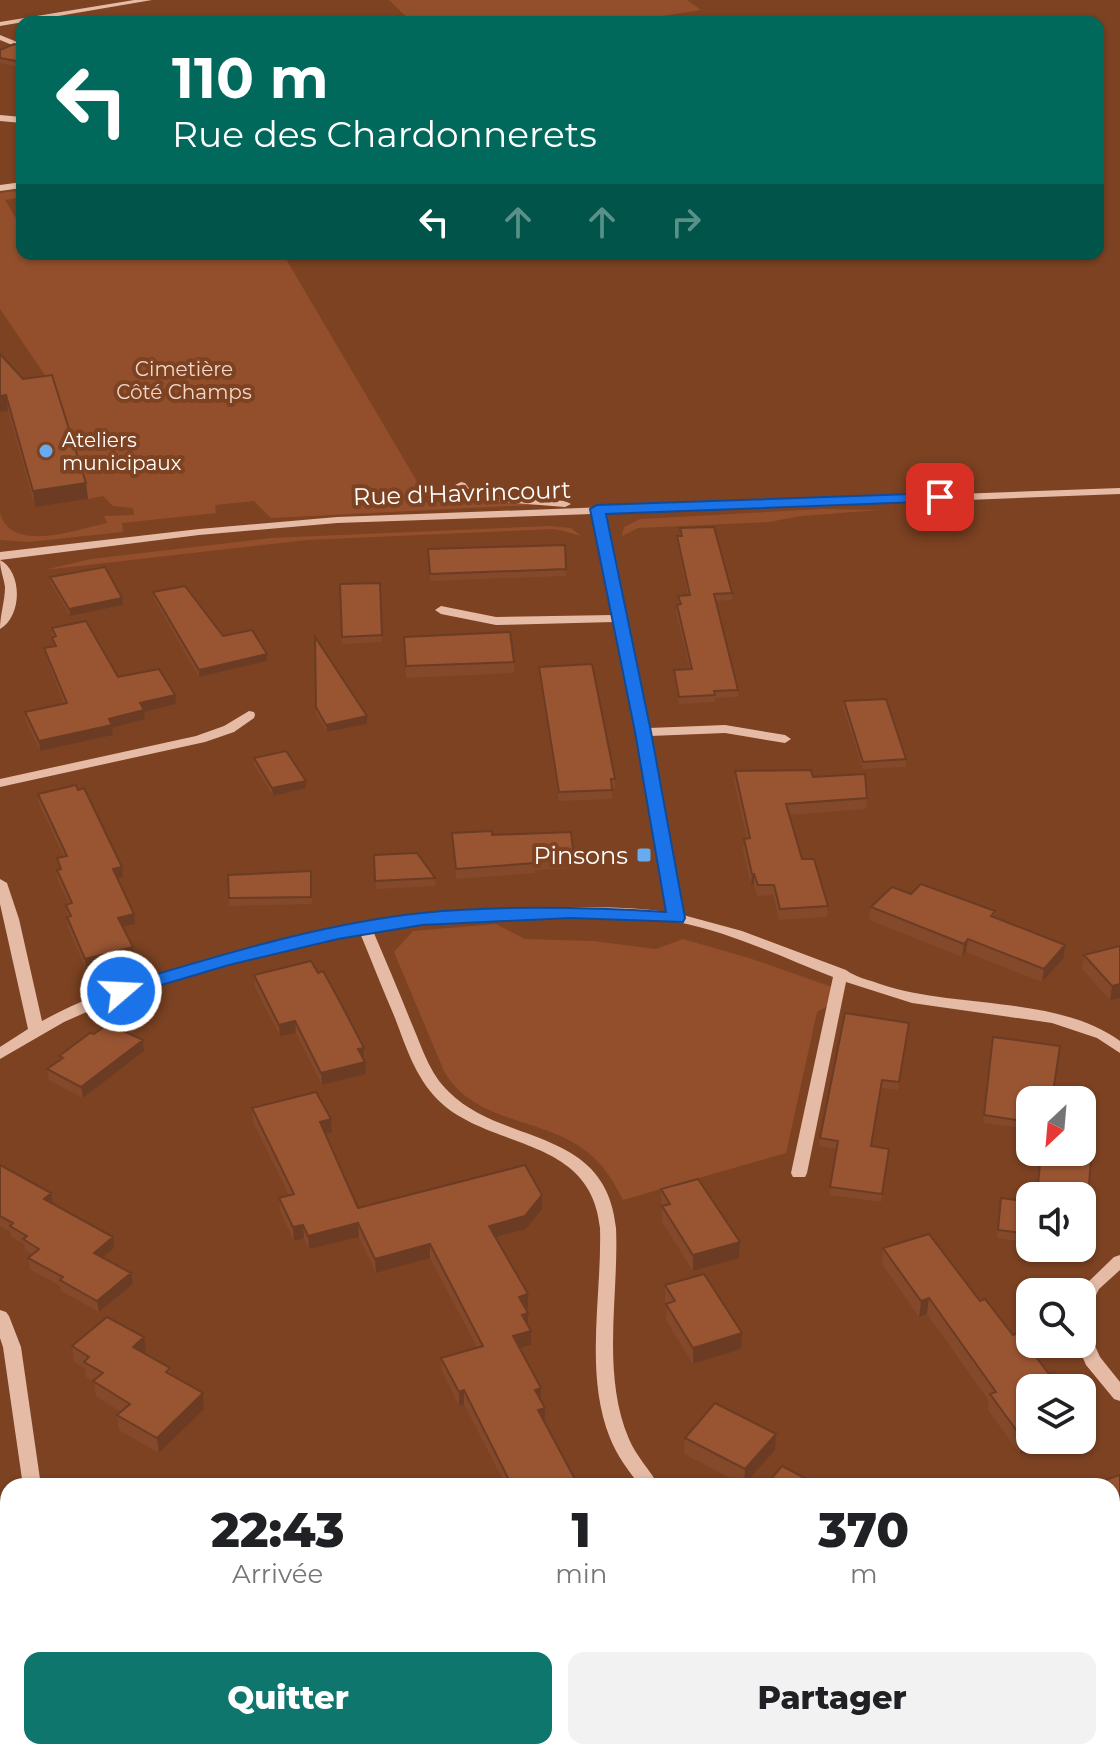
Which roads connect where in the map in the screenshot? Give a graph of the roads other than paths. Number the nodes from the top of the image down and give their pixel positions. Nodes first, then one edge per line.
1 (117, 0) edge
2 (148, 0) edge
3 (49, 16) edge
4 (0, 18) edge
5 (461, 485) dead end
6 (1120, 491) edge
7 (597, 509) junction
8 (0, 556) edge
9 (0, 564) edge
10 (441, 610) dead end
11 (620, 618) junction
12 (0, 625) edge
13 (249, 715) dead end
14 (643, 732) junction
15 (785, 739) dead end
16 (0, 783) edge
17 (0, 883) edge
18 (676, 918) junction
19 (365, 928) junction
20 (8, 940) edge
21 (841, 973) junction
22 (36, 1029) junction
23 (1120, 1048) edge
24 (0, 1054) edge
25 (799, 1173) dead end
26 (1120, 1261) edge
27 (1096, 1282) edge
28 (0, 1316) edge
29 (1091, 1358) edge
30 (1120, 1394) edge
31 (31, 1478) edge
32 (644, 1478) edge

1 - 4 street
2 - 3 street
5 - 7 street
6 - 7 street, Rue d'Havrincourt
7 - 8 street, Rue d'Havrincourt
7 - 11 street
9 - 12 street
10 - 11 street
11 - 14 street
13 - 16 street
14 - 15 street
14 - 18 street
17 - 20 street
18 - 19 street
18 - 21 street
19 - 22 street
19 - 32 street
20 - 22 street
21 - 23 street
21 - 25 street
22 - 24 street
26 - 27 street
28 - 31 street
29 - 30 street

